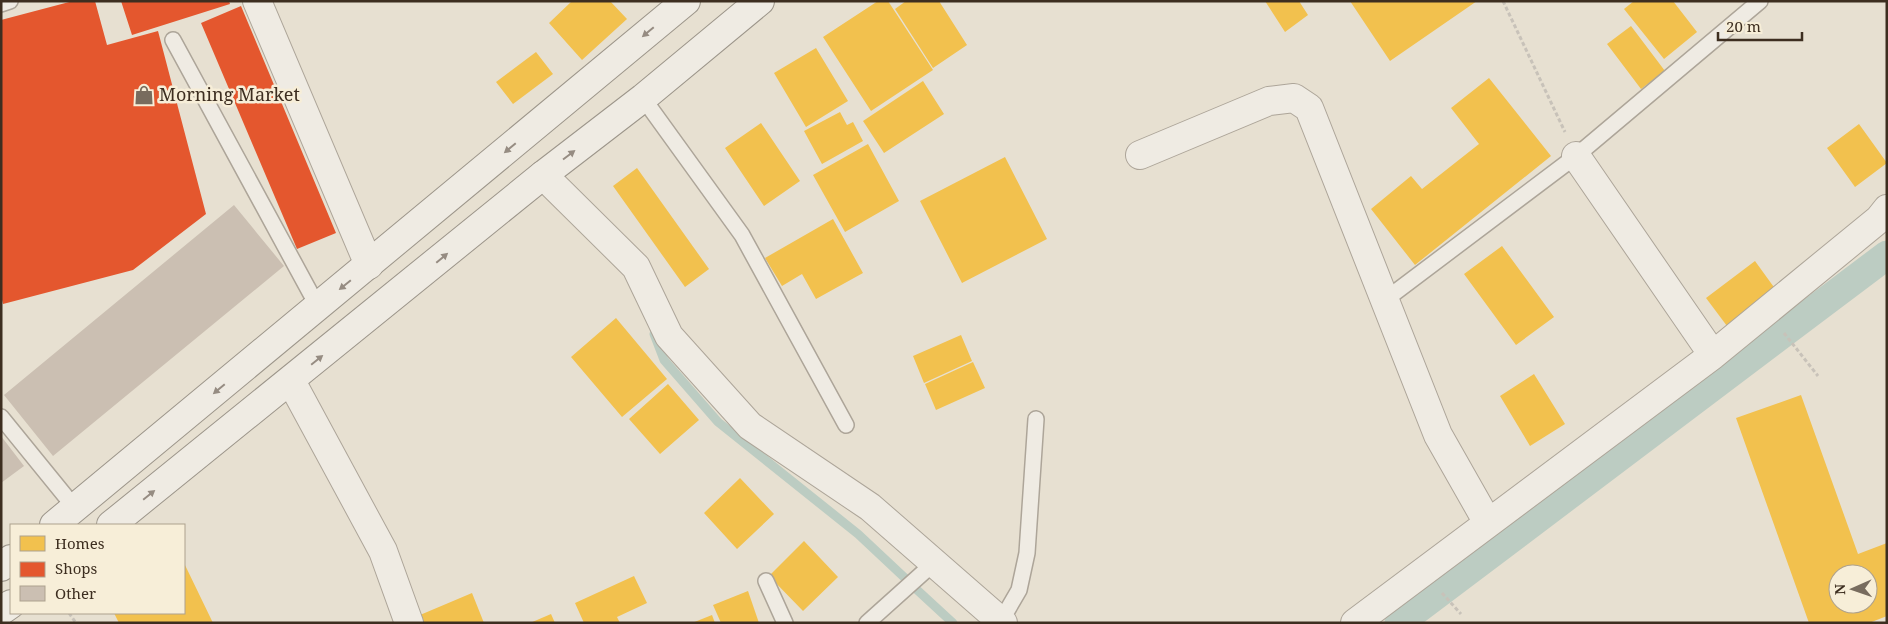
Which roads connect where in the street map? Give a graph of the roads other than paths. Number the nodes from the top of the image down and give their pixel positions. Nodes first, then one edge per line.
1 (10, 1) edge
2 (257, 1) edge
3 (686, 1) edge
4 (760, 1) edge
5 (1760, 1) edge
6 (1, 4) edge
7 (173, 40) dead end
8 (643, 98) junction
9 (1140, 155) dead end
10 (1576, 156) junction
11 (543, 175) junction
12 (1887, 209) edge
13 (369, 265) junction
14 (1385, 300) junction
15 (318, 307) junction
16 (1713, 355) junction
17 (291, 381) junction
18 (1, 417) edge
19 (1036, 419) dead end
20 (846, 425) dead end
21 (75, 508) junction
22 (1488, 523) junction
23 (55, 524) edge
24 (112, 524) edge
25 (935, 562) junction
26 (766, 581) dead end
27 (1002, 622) edge
28 (409, 623) edge
29 (785, 623) edge
30 (867, 623) edge
31 (1355, 623) edge

1 - 6 lane
2 - 13 street
3 -> 13 street
4 - 8 street
5 - 10 lane
7 - 15 lane
11 -> 8 street
8 - 20 lane
9 - 14 street
10 - 14 lane
10 - 16 street
17 -> 11 street
11 - 25 street
12 - 16 street
13 -> 15 street
14 - 22 street
15 -> 21 street
16 - 22 street
24 -> 17 street
17 - 28 street
18 - 21 lane
19 - 27 lane
21 - 23 street
22 - 31 street
25 - 27 street
25 - 30 lane
26 - 29 lane

